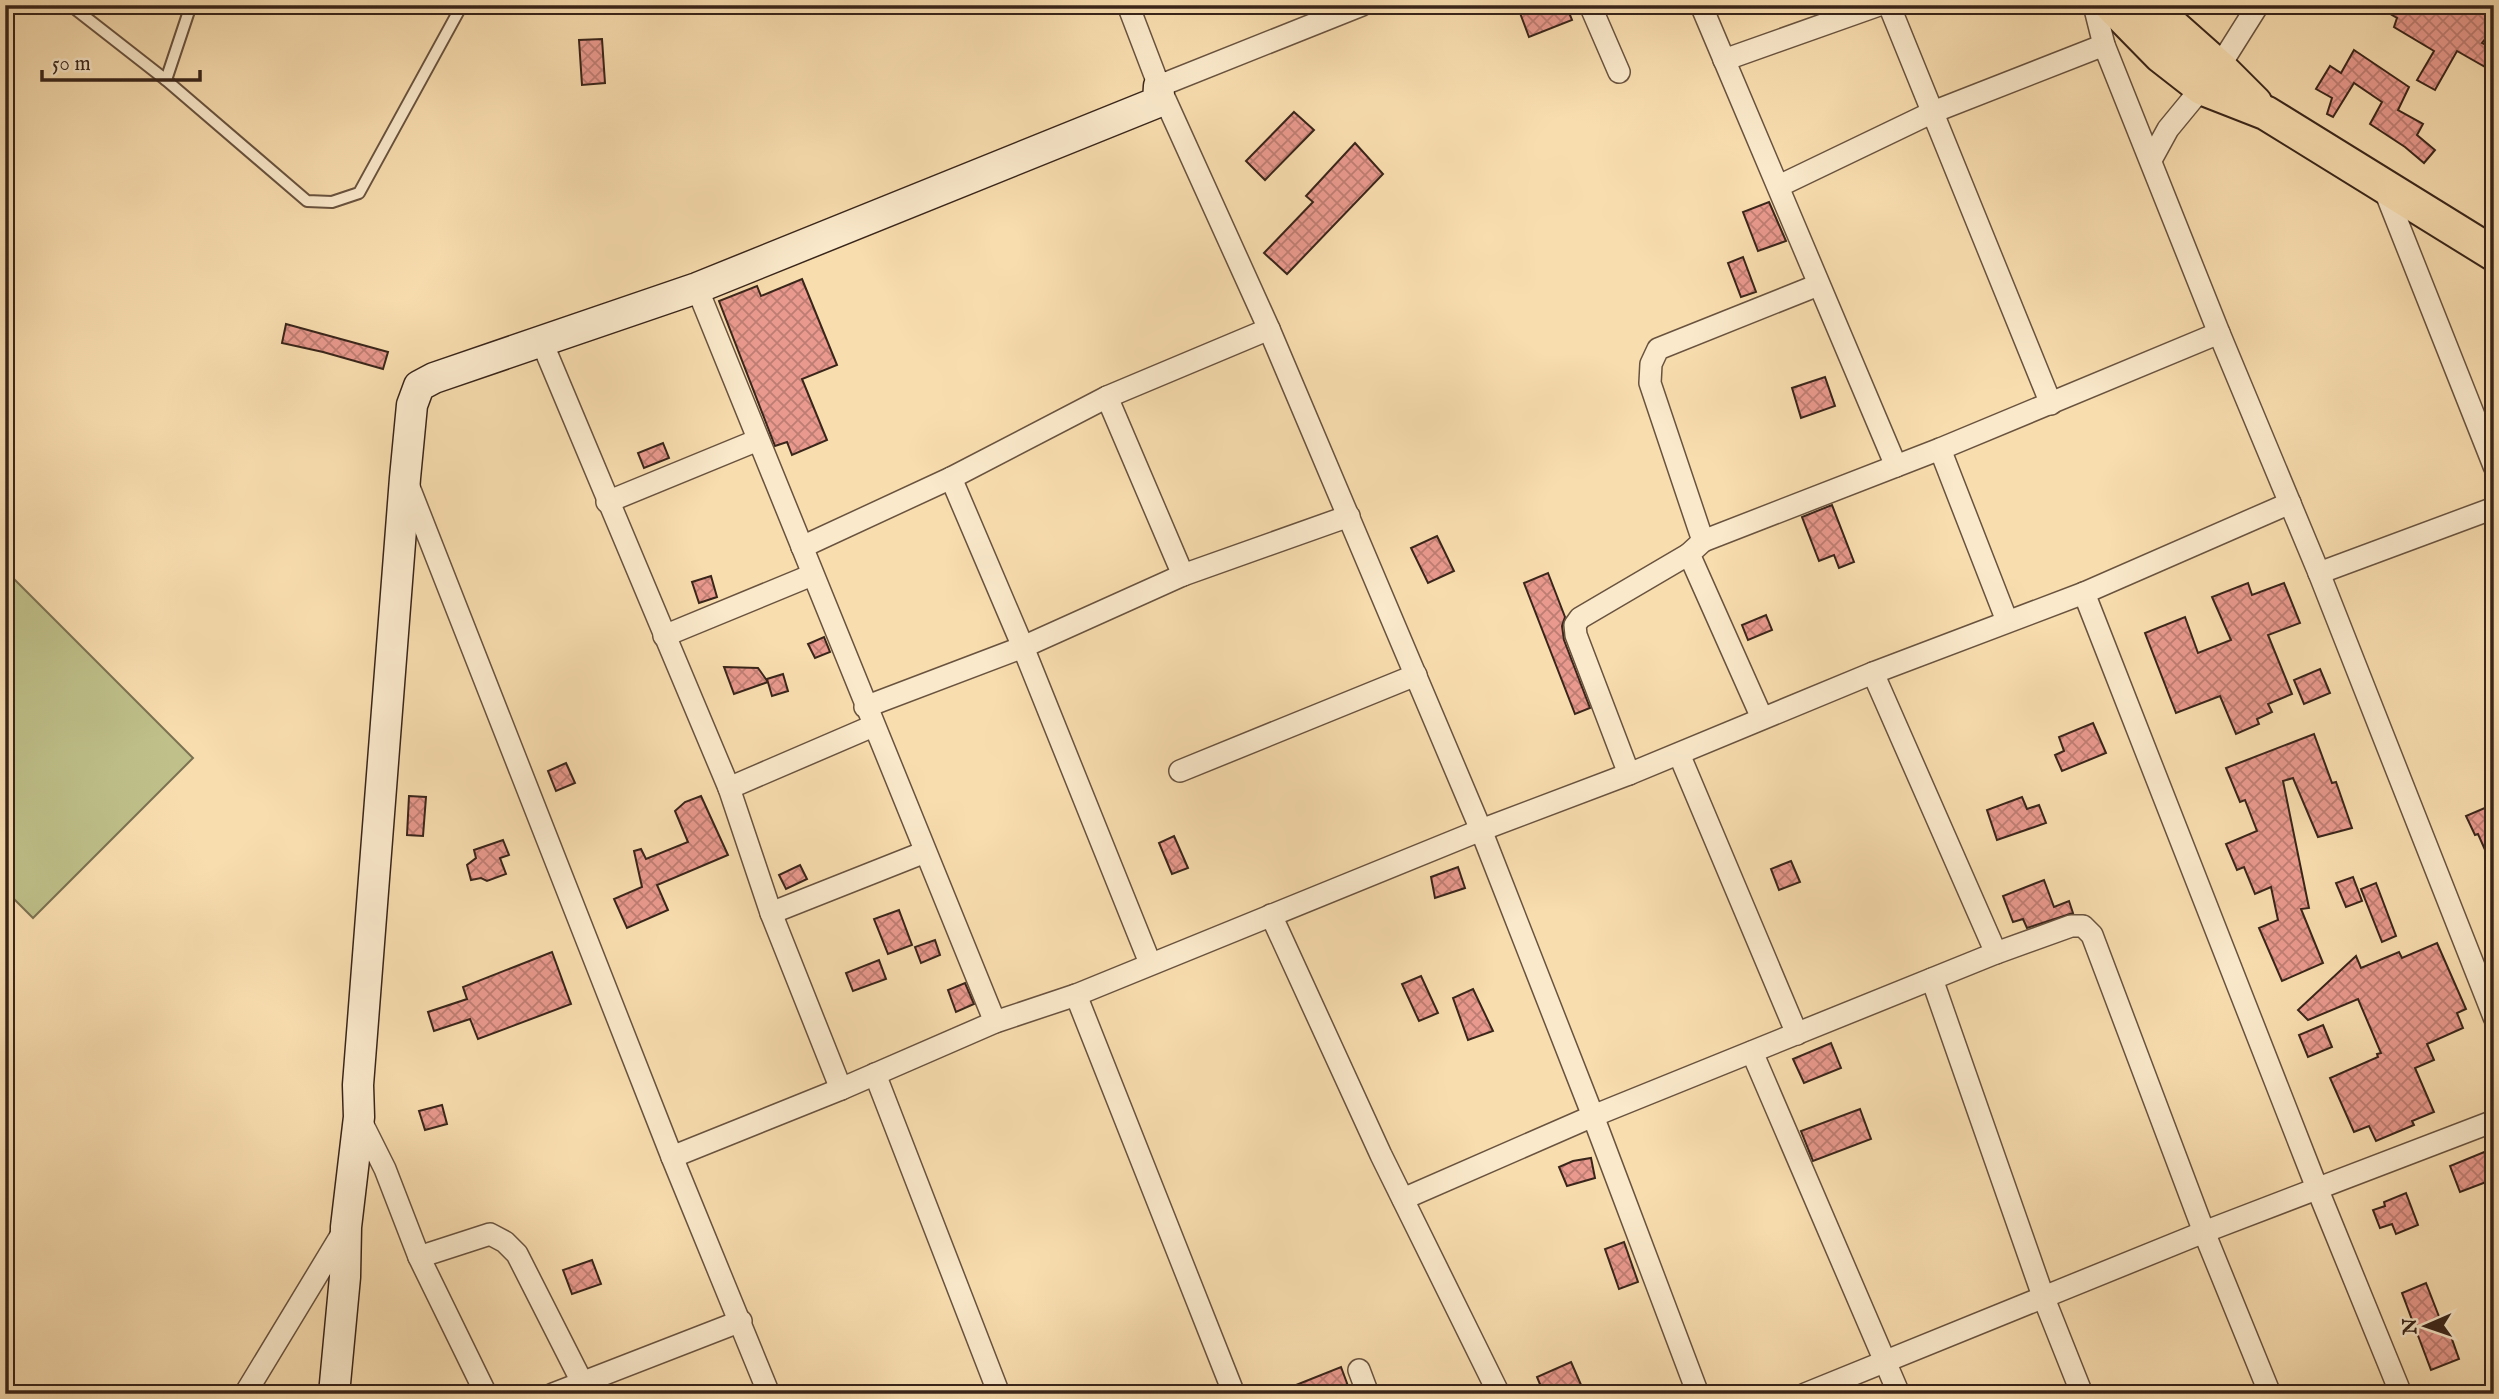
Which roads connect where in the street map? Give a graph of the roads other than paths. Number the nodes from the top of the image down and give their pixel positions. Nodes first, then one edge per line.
1 (71, 5) edge
2 (191, 5) edge
3 (462, 5) edge
4 (1128, 5) edge
5 (1590, 5) edge
6 (1702, 5) edge
7 (1879, 5) edge
8 (1889, 5) edge
9 (2094, 5) edge
10 (2110, 5) edge
11 (2149, 5) edge
12 (2258, 5) edge
13 (1349, 8) edge
14 (2104, 45) junction
15 (1724, 60) junction
16 (1619, 72) dead end
17 (2211, 78) junction
18 (166, 80) junction
19 (1159, 86) junction
20 (1933, 112) junction
21 (2151, 160) junction
22 (1779, 186) junction
23 (2383, 186) junction
24 (2494, 254) edge
25 (1818, 285) junction
26 (696, 288) junction
27 (1269, 329) junction
28 (2219, 333) junction
29 (541, 340) junction
30 (1107, 397) junction
31 (2050, 404) junction
32 (758, 440) junction
33 (1940, 449) junction
34 (1896, 466) junction
35 (2494, 466) edge
36 (405, 478) junction
37 (951, 478) junction
38 (607, 502) junction
39 (2290, 503) junction
40 (2494, 508) edge
41 (1349, 516) junction
42 (802, 547) junction
43 (1696, 547) junction
44 (2319, 573) junction
45 (812, 575) junction
46 (1182, 575) junction
47 (2084, 593) junction
48 (2007, 621) junction
49 (664, 636) junction
50 (1023, 647) junction
51 (1873, 673) junction
52 (1416, 675) junction
53 (869, 717) junction
54 (1762, 718) junction
55 (1679, 754) junction
56 (1180, 771) dead end
57 (1629, 774) junction
58 (729, 788) junction
59 (1480, 830) junction
60 (925, 852) junction
61 (771, 914) junction
62 (1271, 915) junction
63 (1996, 953) junction
64 (1150, 963) junction
65 (1933, 979) junction
66 (1076, 995) junction
67 (2494, 1017) edge
68 (995, 1022) junction
69 (1797, 1034) junction
70 (1752, 1052) junction
71 (875, 1074) junction
72 (841, 1089) junction
73 (1593, 1116) junction
74 (359, 1117) junction
75 (2494, 1121) edge
76 (672, 1157) junction
77 (2317, 1188) junction
78 (1404, 1199) junction
79 (346, 1227) junction
80 (2204, 1232) junction
81 (419, 1257) junction
82 (2043, 1296) junction
83 (741, 1321) junction
84 (1886, 1360) junction
85 (1359, 1370) dead end
86 (583, 1388) edge
87 (245, 1394) edge
88 (334, 1394) edge
89 (486, 1394) edge
90 (553, 1394) edge
91 (769, 1394) edge
92 (999, 1394) edge
93 (1234, 1394) edge
94 (1368, 1394) edge
95 (1499, 1394) edge
96 (1698, 1394) edge
97 (1805, 1394) edge
98 (1899, 1394) edge
99 (2082, 1394) edge
100 (2270, 1394) edge
101 (2401, 1394) edge

1 - 18 lane
2 - 18 lane
3 - 18 lane
4 - 19 street
5 - 16 street
6 - 15 street
7 - 15 street
8 - 20 street
9 - 14 street
10 - 17 main road
11 - 17 main road
12 - 17 street
13 - 19 street
14 - 20 street
14 - 21 street
15 - 22 street
17 - 21 street
17 - 23 main road
19 - 26 street
19 - 27 street
20 - 22 street
20 - 31 street
21 - 28 street
22 - 25 street
23 - 24 main road
23 - 35 street
25 - 34 street
25 - 43 street
26 - 29 street
26 - 32 street
27 - 30 street
27 - 41 street
28 - 31 street
28 - 39 street
29 - 36 street
29 - 38 street
30 - 37 street
30 - 46 street
31 - 33 street
32 - 38 street
32 - 42 street
33 - 34 street
33 - 48 street
34 - 43 street
36 - 74 street
36 - 76 street
37 - 42 street
37 - 50 street
38 - 49 street
39 - 44 street
39 - 47 street
40 - 44 street
41 - 46 street
41 - 52 street
42 - 45 street
43 - 54 street
43 - 57 street
44 - 67 street
45 - 49 street
45 - 53 street
46 - 50 street
47 - 48 street
47 - 77 street
48 - 51 street
49 - 58 street
50 - 53 street
50 - 64 street
51 - 54 street
51 - 63 street
52 - 56 street
52 - 59 street
53 - 58 street
53 - 60 street
54 - 55 street
55 - 57 street
55 - 69 street
57 - 59 street
58 - 61 street
59 - 62 street
59 - 73 street
60 - 61 street
60 - 68 street
61 - 72 street
62 - 64 street
62 - 78 street
63 - 65 street
63 - 80 street
64 - 66 street
65 - 69 street
65 - 82 street
66 - 68 street
66 - 93 street
68 - 71 street
69 - 70 street
70 - 73 street
70 - 84 street
71 - 72 street
71 - 92 street
72 - 76 street
73 - 78 street
73 - 96 street
74 - 79 street
74 - 81 street
75 - 77 street
76 - 83 street
77 - 80 street
77 - 101 street
78 - 95 street
79 - 87 street
79 - 88 street
80 - 82 street
80 - 100 street
81 - 86 street
81 - 89 street
82 - 84 street
82 - 99 street
83 - 86 street
83 - 91 street
84 - 97 street
84 - 98 street
85 - 94 street
86 - 90 street

